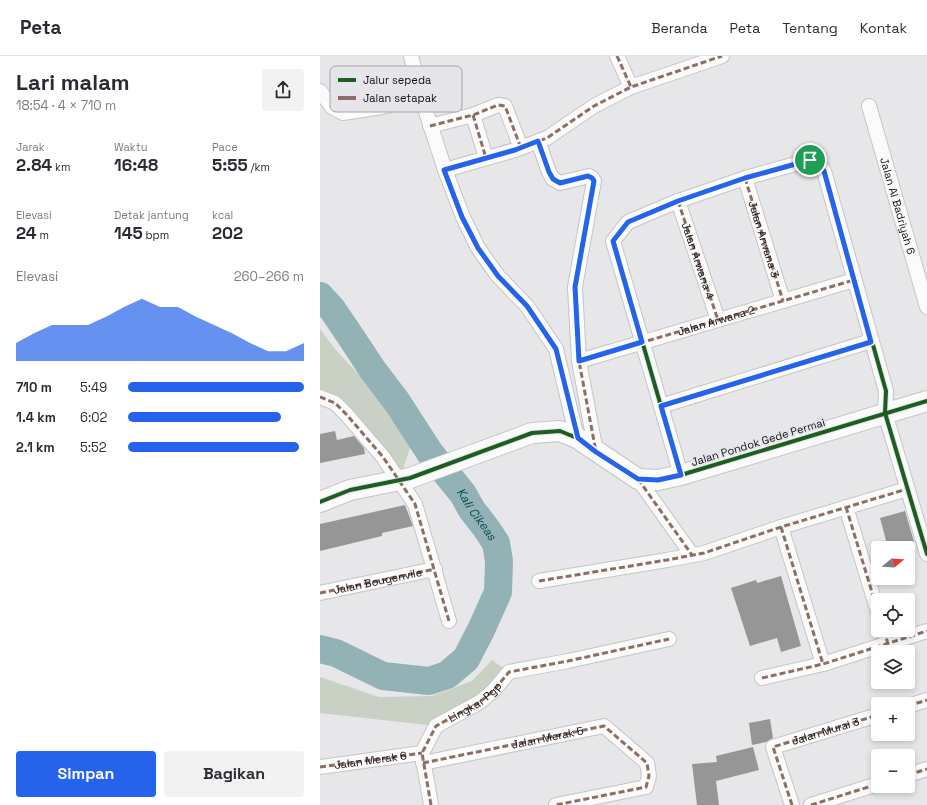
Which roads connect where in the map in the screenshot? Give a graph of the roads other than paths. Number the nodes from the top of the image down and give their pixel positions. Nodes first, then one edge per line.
1 (411, 56) edge
2 (617, 56) edge
3 (722, 56) edge
4 (414, 66) edge
5 (631, 87) junction
6 (320, 91) edge
7 (330, 104) edge
8 (869, 106) dead end
9 (426, 112) edge
10 (473, 115) junction
11 (430, 126) junction
12 (538, 141) junction
13 (521, 148) junction
14 (486, 158) junction
15 (444, 170) junction
16 (745, 178) junction
17 (678, 201) junction
18 (854, 280) junction
19 (783, 301) junction
20 (927, 307) edge
21 (718, 320) junction
22 (642, 342) junction
23 (871, 342) junction
24 (579, 361) junction
25 (320, 397) edge
26 (927, 401) edge
27 (661, 406) junction
28 (885, 413) junction
29 (578, 438) junction
30 (596, 452) junction
31 (681, 475) junction
32 (404, 479) junction
33 (638, 479) junction
34 (320, 489) edge
35 (907, 489) junction
36 (350, 490) junction
37 (320, 502) edge
38 (846, 507) junction
39 (781, 527) junction
40 (927, 554) edge
41 (692, 555) junction
42 (435, 569) junction
43 (539, 580) dead end
44 (320, 593) edge
45 (872, 593) edge
46 (449, 621) dead end
47 (927, 631) edge
48 (886, 637) edge
49 (669, 639) dead end
50 (888, 644) junction
51 (824, 664) junction
52 (762, 678) dead end
53 (927, 700) edge
54 (915, 704) edge
55 (871, 717) edge
56 (423, 758) junction
57 (320, 767) edge
58 (927, 769) edge
59 (915, 773) edge
60 (871, 786) edge
61 (431, 805) edge
62 (556, 805) edge
63 (792, 805) edge
64 (810, 805) edge

1 - 4 street
2 - 5 street
3 - 5 street
5 - 12 street
6 - 7 street
8 - 20 street, Jalan Al Badriyah 6
9 - 11 street
10 - 11 street
10 - 13 street
10 - 14 street
11 - 15 street
12 - 13 street
12 - 24 street
13 - 14 street
14 - 15 street
15 - 29 street
16 - 17 street
16 - 18 street
16 - 19 street, Jalan Arwana 3
17 - 21 street, Jalan Arwana 4
17 - 22 street
18 - 19 street, Jalan Arwana 2
18 - 23 street
19 - 21 street, Jalan Arwana 2
21 - 22 street, Jalan Arwana 2
22 - 24 street, Jalan Arwana 2
22 - 27 street
23 - 27 street
23 - 28 street
24 - 30 street
25 - 32 street, Jalan Bougenvile
26 - 28 street, Jalan Pondok Gede Permai
27 - 31 street
28 - 31 street, Jalan Pondok Gede Permai
28 - 35 street
29 - 30 street, Jalan Pondok Gede Permai
29 - 32 street, Jalan Pondok Gede Permai
30 - 33 street, Jalan Pondok Gede Permai
31 - 33 street, Jalan Pondok Gede Permai
32 - 36 street, Jalan Pondok Gede Permai
32 - 42 street, Jalan Bougenvile
33 - 41 street
34 - 36 street
35 - 38 street
35 - 40 street
36 - 37 street
38 - 39 street
38 - 45 street
39 - 41 street
39 - 51 street
41 - 43 street
42 - 44 street, Jalan Bougenvile
42 - 46 street, Jalan Bougenvile
47 - 50 street
48 - 50 street
49 - 56 street, Lingkar Pgp
50 - 51 street
51 - 52 street
53 - 54 street
55 - 63 street, Jalan Murai 3
56 - 57 street, Jalan Merak 6
56 - 61 street
56 - 62 street, Jalan Merak 5
58 - 59 street
60 - 64 street

